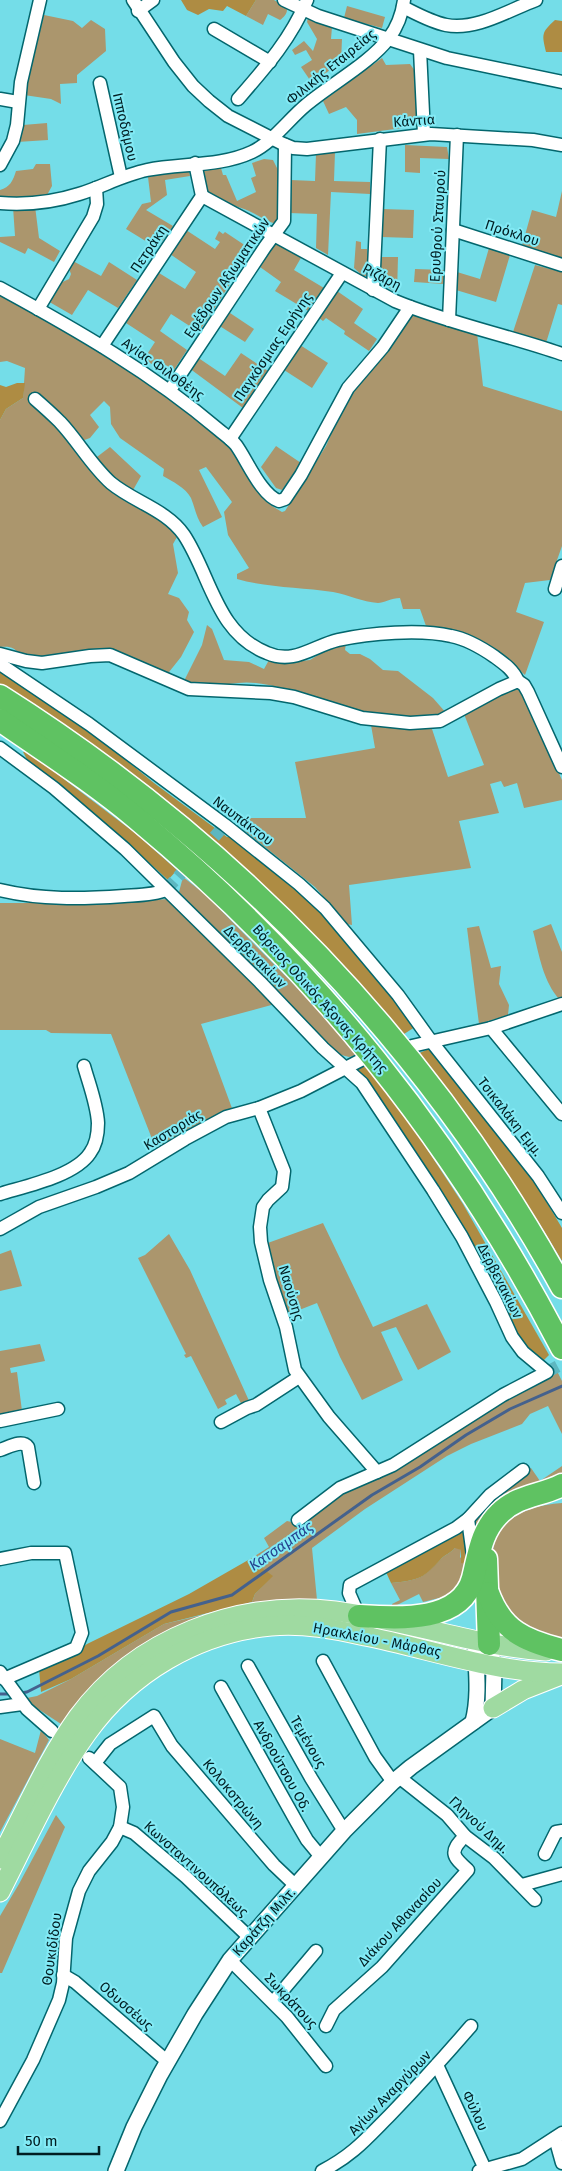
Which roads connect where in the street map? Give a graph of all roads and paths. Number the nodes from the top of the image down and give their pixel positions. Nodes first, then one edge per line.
1 (40, 0) edge
2 (153, 0) edge
3 (284, 0) edge
4 (536, 0) edge
5 (403, 4) edge
6 (136, 5) edge
7 (305, 5) edge
8 (214, 28) dead end
9 (388, 39) junction
10 (420, 50) junction
11 (270, 62) junction
12 (562, 82) edge
13 (100, 83) dead end
14 (0, 99) edge
15 (238, 99) dead end
16 (18, 102) junction
17 (424, 134) junction
18 (457, 135) junction
19 (271, 138) junction
20 (380, 139) junction
21 (285, 145) junction
22 (562, 145) edge
23 (195, 163) junction
24 (0, 165) edge
25 (121, 177) junction
26 (96, 188) junction
27 (202, 196) junction
28 (0, 203) edge
29 (453, 230) junction
30 (273, 235) junction
31 (562, 265) edge
32 (342, 273) junction
33 (0, 288) edge
34 (373, 290) junction
35 (410, 307) junction
36 (38, 309) junction
37 (449, 320) junction
38 (102, 346) junction
39 (562, 354) edge
40 (170, 390) junction
41 (35, 399) dead end
42 (230, 439) junction
43 (562, 566) edge
44 (554, 589) dead end
45 (0, 654) edge
46 (0, 664) edge
47 (518, 681) junction
48 (0, 696) edge
49 (0, 720) edge
50 (0, 748) edge
51 (562, 767) edge
52 (0, 890) edge
53 (166, 890) junction
54 (562, 1004) edge
55 (491, 1028) junction
56 (431, 1041) junction
57 (412, 1046) dead end
58 (363, 1059) dead end
59 (84, 1066) dead end
60 (345, 1067) junction
61 (259, 1108) junction
62 (562, 1114) edge
63 (0, 1194) edge
64 (562, 1213) edge
65 (0, 1229) edge
66 (562, 1287) edge
67 (561, 1345) edge
68 (300, 1377) junction
69 (58, 1409) dead end
70 (0, 1421) edge
71 (221, 1422) dead end
72 (0, 1450) edge
73 (523, 1470) dead end
74 (377, 1472) junction
75 (34, 1483) dead end
76 (562, 1485) edge
77 (562, 1497) edge
78 (468, 1519) junction
79 (298, 1520) dead end
80 (0, 1559) edge
81 (478, 1572) junction
82 (359, 1616) junction
83 (562, 1651) edge
84 (483, 1653) junction
85 (323, 1661) dead end
86 (248, 1666) dead end
87 (562, 1674) edge
88 (4, 1678) edge
89 (220, 1686) dead end
90 (20, 1701) junction
91 (0, 1707) edge
92 (493, 1708) junction
93 (154, 1716) joint
94 (473, 1722) junction
95 (52, 1731) dead end
96 (396, 1780) junction
97 (120, 1827) junction
98 (344, 1831) junction
99 (562, 1831) edge
100 (465, 1836) junction
101 (545, 1854) dead end
102 (321, 1857) junction
103 (0, 1859) edge
104 (562, 1874) edge
105 (522, 1885) junction
106 (296, 1886) junction
107 (0, 1892) edge
108 (536, 1900) dead end
109 (249, 1937) junction
110 (316, 1952) dead end
111 (230, 1960) junction
112 (63, 1975) junction
113 (273, 2002) junction
114 (326, 2026) dead end
115 (471, 2026) dead end
116 (168, 2062) junction
117 (326, 2066) dead end
118 (437, 2066) junction
119 (0, 2121) edge
120 (559, 2136) edge
121 (562, 2163) edge
122 (498, 2168) edge
123 (482, 2170) edge
124 (116, 2171) edge
125 (322, 2171) edge

1 - 16 street
2 - 6 street
3 - 7 street
4 - 5 street
5 - 9 street
6 - 19 street, Κάντια
7 - 9 street
7 - 11 street
8 - 11 street
9 - 10 street, Φιλικής Εταιρείας
9 - 19 street, Φιλικής Εταιρείας
10 - 12 street, Φιλικής Εταιρείας
10 - 17 street
11 - 15 street
13 - 25 street, Ιπποδάμου
14 - 16 street
16 - 24 street
17 - 18 street, Κάντια
17 - 20 street, Κάντια
18 - 22 street, Κάντια
18 - 29 street, Ερυθρού Σταυρού
19 - 21 street, Κάντια
19 - 23 street, Φιλικής Εταιρείας
20 - 21 street, Κάντια
20 - 34 street
21 - 30 street, Εφέδρων Αξιωματικών
23 - 25 street, Φιλικής Εταιρείας
23 - 27 street
25 - 26 street, Φιλικής Εταιρείας
26 - 28 street, Φιλικής Εταιρείας
26 - 36 street
27 - 30 street, Ριζάρη
27 - 38 street, Πετράκη
29 - 31 street, Πρόκλου
29 - 37 street, Ερυθρού Σταυρού
30 - 32 street, Ριζάρη
30 - 40 street, Εφέδρων Αξιωματικών
32 - 34 street, Ριζάρη
32 - 42 street, Παγκόσμιας Ειρήνης
33 - 36 street, Αγίας Φιλοθέης
34 - 35 street, Ριζάρη
35 - 37 street, Ριζάρη
35 - 42 street, Αγίας Φιλοθέης
36 - 38 street, Αγίας Φιλοθέης
37 - 39 street, Ριζάρη
38 - 40 street, Αγίας Φιλοθέης
40 - 42 street, Αγίας Φιλοθέης
41 - 47 street
43 - 44 street
45 - 47 street
46 - 56 street, Ναυπάκτου
47 - 51 street
48 - 66 highway, Βόρειος Οδικός Άξονας Κρήτης
49 - 67 highway, Βόρειος Οδικός Άξονας Κρήτης
50 - 53 street, Δερβενακίων
52 - 53 street
53 - 60 street, Δερβενακίων
54 - 55 street
55 - 56 street
55 - 62 street
56 - 57 street
56 - 64 street, Τσικαλάκη Εμμ.
58 - 60 street, Καστοριάς
59 - 63 street
60 - 61 street, Καστοριάς
60 - 74 street, Δερβενακίων
61 - 65 street, Καστοριάς
61 - 68 street, Ναούσης
68 - 71 street
68 - 74 street, Ναούσης
69 - 70 street
72 - 75 street
73 - 78 street
74 - 79 street
76 - 81 highway
77 - 81 highway
78 - 81 street
78 - 82 street
80 - 88 street
81 - 82 highway
81 - 83 highway
81 - 84 highway
82 - 84 main road, Ηρακλείου - Μάρθας
82 - 103 main road, Ηρακλείου - Μάρθας
83 - 84 main road
84 - 87 main road
84 - 92 street
84 - 94 street
84 - 107 main road, Ηρακλείου - Μάρθας
85 - 96 street, Γληνού Δημ.
86 - 98 street, Τεμένους
87 - 92 main road
88 - 90 street
89 - 102 street, Ανδρούτσου Οδ.
90 - 91 street
90 - 95 street
92 - 94 street, Καράτζη Μιλτ.
93 - 97 street, Θουκιδίδου
93 - 106 street, Κολοκοτρώνη
94 - 96 street, Καράτζη Μιλτ.
96 - 98 street, Καράτζη Μιλτ.
96 - 100 street, Γληνού Δημ.
97 - 109 street, Κωνσταντινουπόλεως
97 - 112 street, Θουκιδίδου
98 - 102 street, Καράτζη Μιλτ.
99 - 101 street
100 - 105 street, Γληνού Δημ.
100 - 114 street, Διάκου Αθανασίου
102 - 106 street, Καράτζη Μιλτ.
104 - 105 street
105 - 108 street, Γληνού Δημ.
106 - 109 street, Καράτζη Μιλτ.
109 - 111 street, Καράτζη Μιλτ.
110 - 113 street
111 - 113 street, Σωκράτους
111 - 116 street, Καράτζη Μιλτ.
112 - 116 street, Οδυσσέως
112 - 119 street, Θουκιδίδου
113 - 117 street, Σωκράτους
115 - 118 street, Αγίων Αναργύρων
116 - 124 street, Καράτζη Μιλτ.
118 - 123 street, Φύλου
118 - 125 street, Αγίων Αναργύρων
120 - 121 street
120 - 122 street
122 - 123 street

